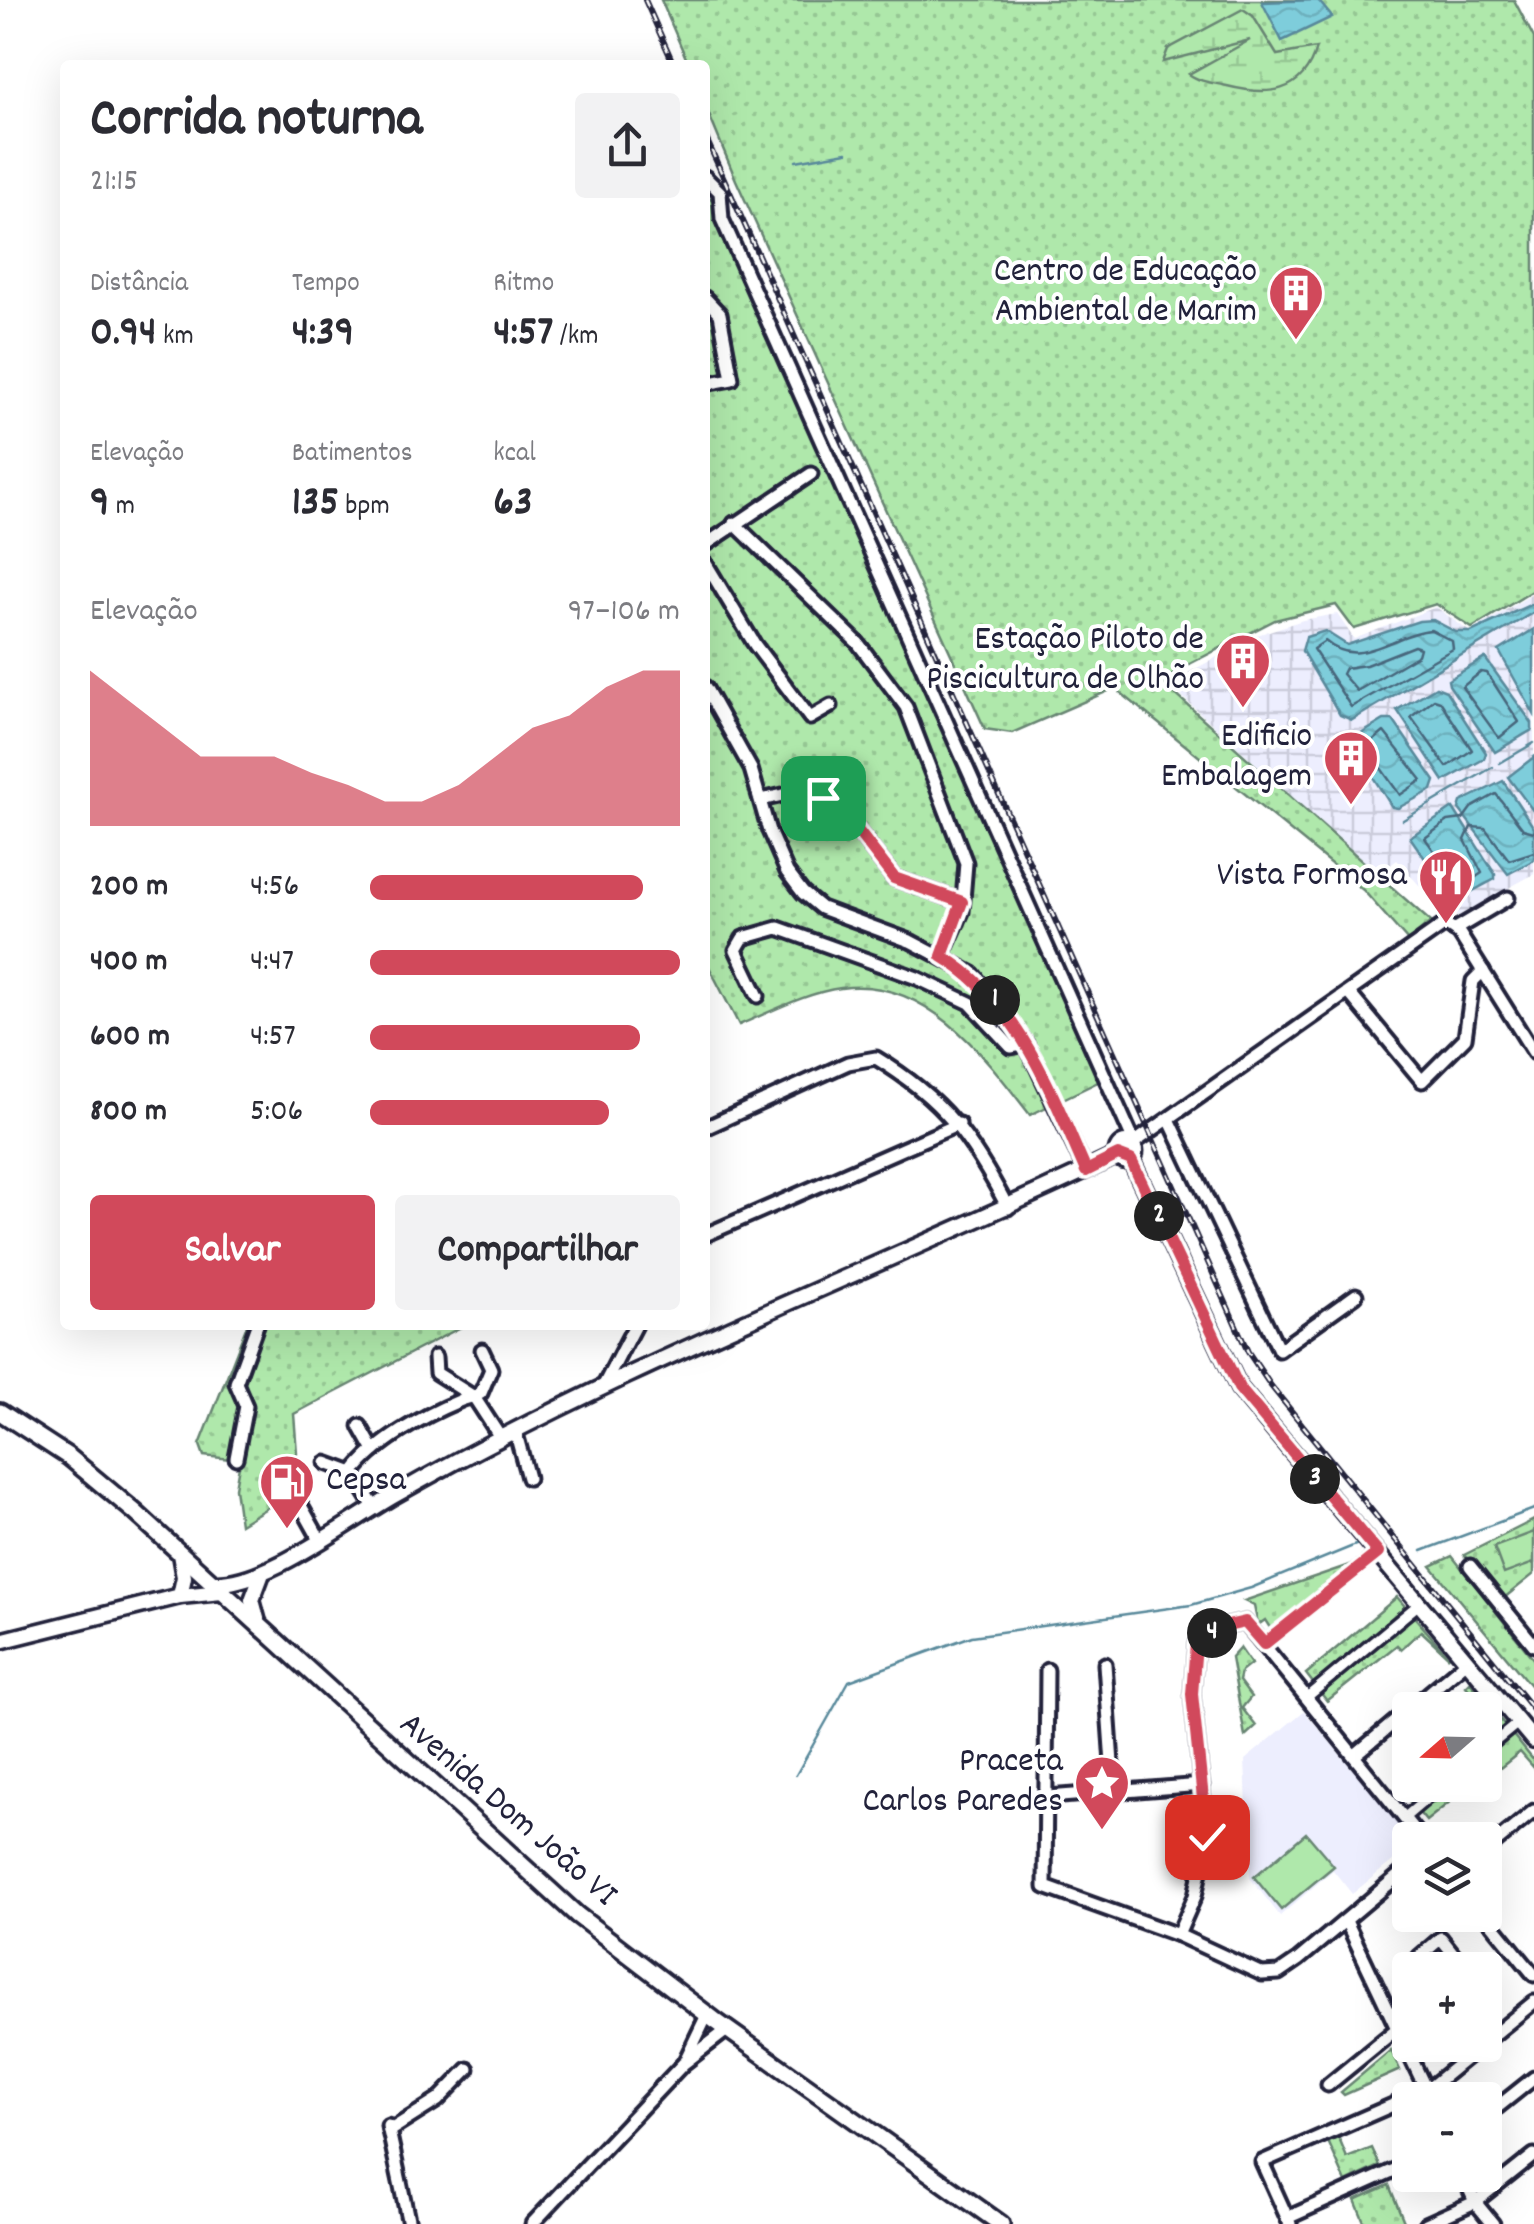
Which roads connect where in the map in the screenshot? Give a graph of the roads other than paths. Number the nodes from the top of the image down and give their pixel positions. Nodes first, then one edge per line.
1 (710, 182) edge
2 (710, 303) edge
3 (710, 383) edge
4 (811, 474) dead end
5 (734, 523) junction
6 (710, 541) edge
7 (710, 570) edge
8 (710, 696) edge
9 (832, 706) dead end
10 (761, 800) junction
11 (1508, 898) dead end
12 (962, 902) junction
13 (1454, 930) junction
14 (942, 956) junction
15 (1483, 971) junction
16 (1349, 993) junction
17 (758, 996) dead end
18 (1026, 1044) junction
19 (1534, 1052) edge
20 (1169, 1119) junction
21 (959, 1124) junction
22 (710, 1126) edge
23 (1128, 1151) junction
24 (1086, 1171) junction
25 (1008, 1208) junction
26 (710, 1233) edge
27 (1356, 1295) dead end
28 (255, 1330) edge
29 (633, 1330) edge
30 (482, 1350) dead end
31 (435, 1357) dead end
32 (603, 1387) junction
33 (474, 1398) junction
34 (0, 1412) edge
35 (360, 1426) dead end
36 (515, 1430) junction
37 (500, 1437) junction
38 (374, 1451) junction
39 (236, 1458) dead end
40 (326, 1463) dead end
41 (296, 1472) dead end
42 (354, 1473) junction
43 (528, 1478) dead end
44 (374, 1507) junction
45 (319, 1538) junction
46 (1377, 1552) junction
47 (180, 1554) junction
48 (1470, 1566) dead end
49 (248, 1586) junction
50 (218, 1588) junction
51 (185, 1592) junction
52 (1420, 1604) junction
53 (259, 1626) junction
54 (1532, 1640) edge
55 (0, 1641) edge
56 (1264, 1644) junction
57 (1467, 1662) junction
58 (1105, 1664) dead end
59 (1047, 1670) dead end
60 (1307, 1697) junction
61 (1518, 1722) junction
62 (1502, 1736) edge
63 (1534, 1740) edge
64 (1354, 1756) junction
65 (1202, 1785) junction
66 (1114, 1792) junction
67 (1048, 1797) junction
68 (1423, 1802) edge
69 (1534, 1810) edge
70 (1404, 1818) junction
71 (1407, 1822) edge
72 (1502, 1837) edge
73 (1392, 1881) edge
74 (1346, 1921) junction
75 (1499, 1932) edge
76 (1178, 1935) junction
77 (1425, 1952) edge
78 (1452, 1952) edge
79 (1534, 1975) edge
80 (1534, 2002) edge
81 (707, 2015) junction
82 (1392, 2016) edge
83 (1502, 2028) edge
84 (727, 2030) junction
85 (1392, 2033) edge
86 (1464, 2062) edge
87 (683, 2064) junction
88 (468, 2068) dead end
89 (1534, 2078) edge
90 (1443, 2082) edge
91 (1328, 2085) dead end
92 (1502, 2103) edge
93 (1392, 2110) edge
94 (1534, 2155) edge
95 (1392, 2172) edge
96 (1471, 2192) edge
97 (1475, 2202) junction
98 (1288, 2221) edge
99 (409, 2224) edge
100 (532, 2224) edge
101 (1001, 2224) edge
102 (1426, 2224) edge
103 (1493, 2224) edge

1 - 23 street
2 - 3 street
4 - 5 street
5 - 6 street
5 - 12 street
7 - 9 street
8 - 10 street
10 - 12 street
10 - 14 street
11 - 13 street
12 - 14 street
13 - 15 street
13 - 16 street
14 - 18 street
15 - 16 street
15 - 19 street
16 - 20 street
17 - 18 street
18 - 24 street
20 - 23 street
20 - 27 street
21 - 22 street
21 - 25 street
21 - 26 street
23 - 24 street
23 - 46 street
24 - 25 street
25 - 32 street
28 - 39 street
29 - 32 street
30 - 33 street
31 - 33 street
32 - 36 street
33 - 37 street
33 - 38 street
34 - 47 main road, Avenida Dom João VI
35 - 38 street
36 - 37 street
36 - 43 street
37 - 44 street
38 - 42 street
40 - 42 street
41 - 45 street
42 - 44 street
44 - 45 street
45 - 49 street
46 - 52 street
46 - 56 street
47 - 50 main road, Avenida Dom João VI
47 - 51 street
48 - 54 street
49 - 50 street
49 - 50 street
49 - 53 street
50 - 51 street
50 - 51 street
50 - 53 main road, Avenida Dom João VI
51 - 55 street
52 - 57 street
52 - 60 street
53 - 81 main road, Avenida Dom João VI
56 - 60 street
56 - 65 street
57 - 61 street
57 - 64 street
58 - 66 street
59 - 67 street
60 - 64 street
61 - 62 street
61 - 63 street
64 - 70 street
65 - 66 street
65 - 76 street
66 - 67 street
67 - 76 street
68 - 70 street
69 - 72 street
70 - 71 street
73 - 74 street
74 - 76 street
74 - 82 street
75 - 79 street
77 - 78 street
80 - 83 street
81 - 84 main road, Avenida Dom João VI
81 - 87 street
84 - 87 street
84 - 101 main road, Avenida Dom João VI
85 - 91 street
86 - 90 street
87 - 100 street
88 - 99 street
89 - 92 street
93 - 98 street
94 - 97 street
95 - 98 street
96 - 97 street
97 - 102 street
97 - 103 street

